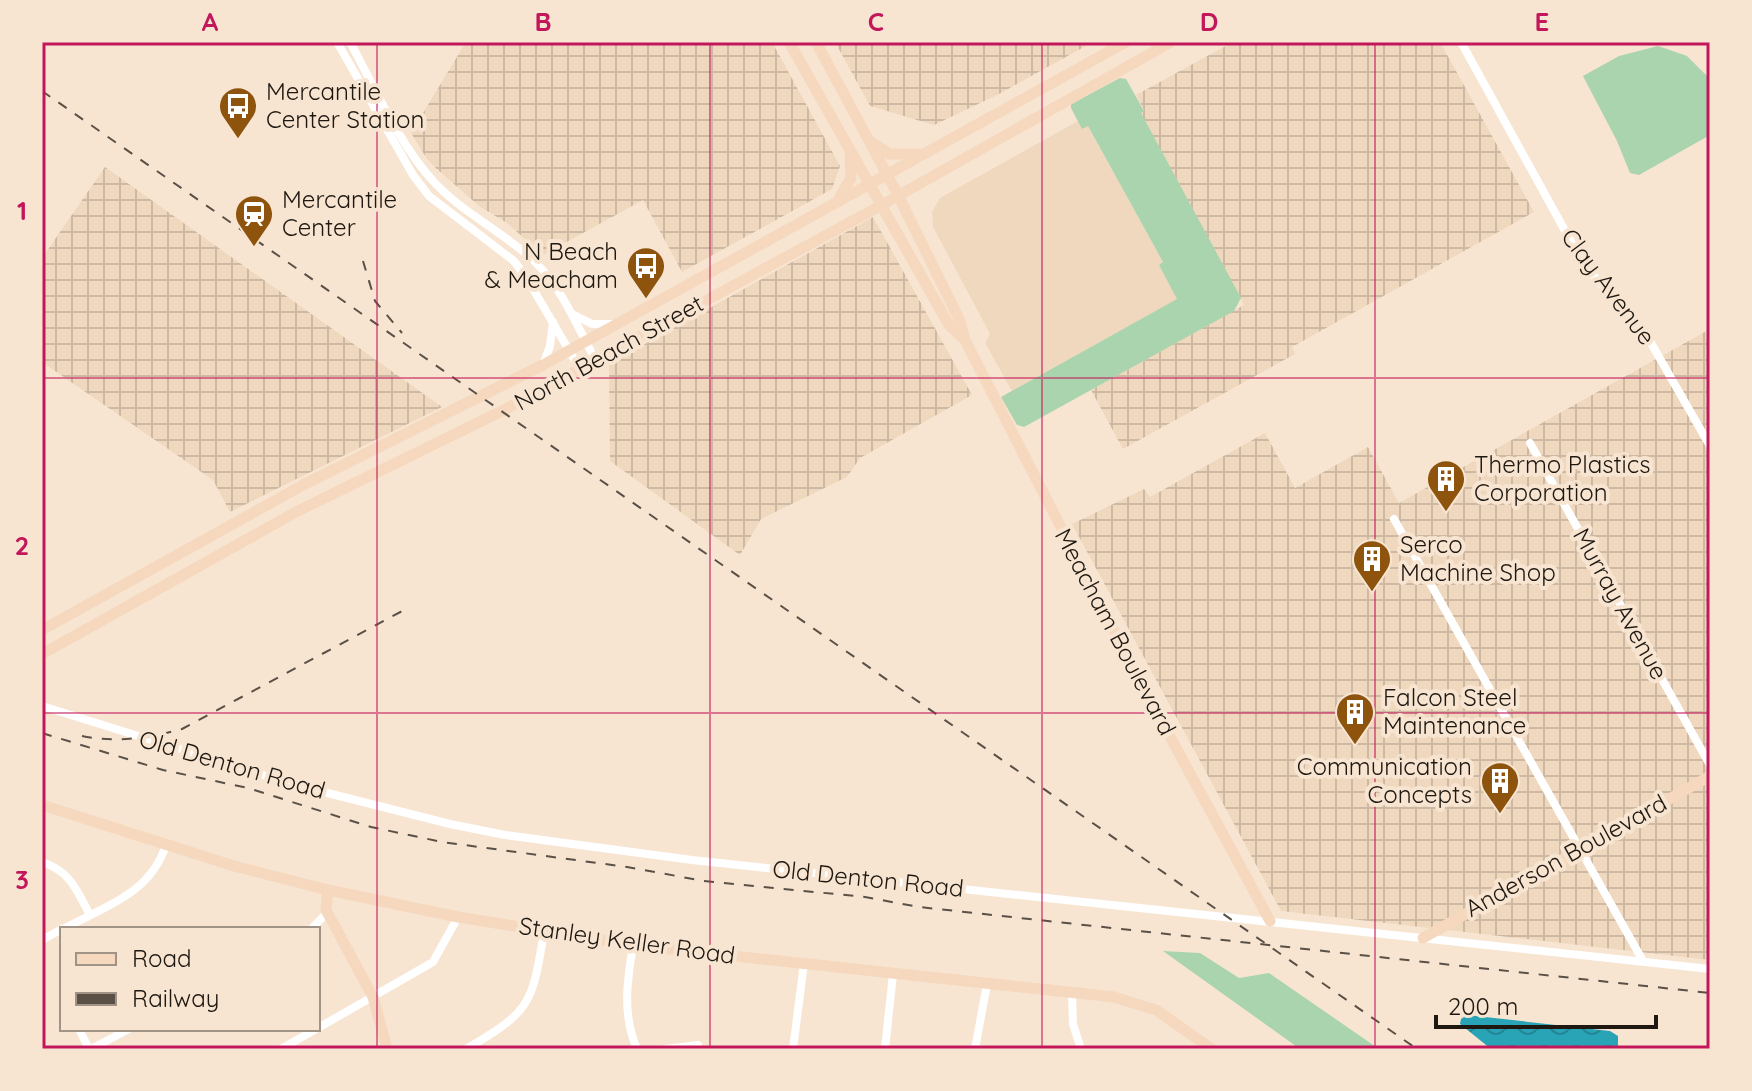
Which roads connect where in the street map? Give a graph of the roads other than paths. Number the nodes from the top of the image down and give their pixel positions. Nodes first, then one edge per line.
1 (337, 42) edge
2 (350, 42) edge
3 (789, 42) edge
4 (816, 42) edge
5 (1126, 42) edge
6 (1171, 42) edge
7 (1461, 42) edge
8 (1050, 84) junction
9 (1061, 103) junction
10 (869, 141) junction
11 (849, 151) junction
12 (927, 151) junction
13 (886, 173) junction
14 (868, 184) junction
15 (898, 195) junction
16 (837, 201) junction
17 (880, 206) junction
18 (726, 263) junction
19 (737, 283) junction
20 (675, 291) junction
21 (686, 311) junction
22 (570, 313) junction
23 (553, 321) junction
24 (617, 324) junction
25 (965, 340) junction
26 (585, 342) junction
27 (570, 350) junction
28 (596, 361) junction
29 (543, 365) junction
30 (580, 369) junction
31 (1530, 443) dead end
32 (1710, 446) edge
33 (303, 485) junction
34 (313, 503) junction
35 (1394, 519) dead end
36 (171, 558) junction
37 (181, 576) junction
38 (42, 630) edge
39 (42, 654) edge
40 (42, 706) edge
41 (1710, 765) edge
42 (1710, 776) edge
43 (42, 805) edge
44 (166, 845) junction
45 (1581, 848) junction
46 (42, 862) edge
47 (328, 890) junction
48 (326, 910) junction
49 (90, 915) junction
50 (458, 917) junction
51 (1270, 921) junction
52 (66, 927) edge
53 (313, 927) edge
54 (60, 930) edge
55 (544, 932) junction
56 (1423, 938) junction
57 (42, 940) edge
58 (633, 945) junction
59 (1643, 961) junction
60 (804, 963) junction
61 (1710, 969) edge
62 (893, 974) junction
63 (987, 984) junction
64 (1072, 992) junction
65 (373, 997) junction
66 (320, 1027) edge
67 (80, 1031) edge
68 (125, 1031) edge
69 (313, 1031) edge
70 (698, 1045) dead end
71 (90, 1049) edge
72 (281, 1049) edge
73 (387, 1049) edge
74 (466, 1049) edge
75 (637, 1049) edge
76 (665, 1049) edge
77 (793, 1049) edge
78 (885, 1049) edge
79 (975, 1049) edge
80 (1081, 1049) edge
81 (1212, 1049) edge

1 - 23 street
2 - 22 street
3 - 11 main road, Meacham Boulevard
4 - 10 main road, Meacham Boulevard
5 - 8 main road, North Beach Street
6 - 9 main road, North Beach Street
7 - 32 street, Clay Avenue
8 - 9 main road
8 - 12 main road, North Beach Street
9 - 15 main road, North Beach Street
10 - 12 main road
10 - 13 main road, Meacham Boulevard
11 - 14 main road, Meacham Boulevard
11 - 16 main road
12 - 13 main road, North Beach Street
13 - 14 main road, North Beach Street
13 - 15 main road, Meacham Boulevard
14 - 16 main road, North Beach Street
14 - 17 main road, Meacham Boulevard
15 - 17 main road, North Beach Street
15 - 25 main road, Meacham Boulevard
16 - 18 main road, North Beach Street
17 - 19 main road, North Beach Street
17 - 25 main road, Meacham Boulevard
18 - 19 main road
18 - 20 main road, North Beach Street
19 - 21 main road, North Beach Street
20 - 21 main road
20 - 24 main road, North Beach Street
21 - 28 main road, North Beach Street
22 - 24 street
22 - 26 street
23 - 27 street
23 - 29 street
24 - 26 main road, North Beach Street
25 - 51 main road, Meacham Boulevard
26 - 27 main road, North Beach Street
26 - 28 street
27 - 29 main road, North Beach Street
27 - 30 street
28 - 30 main road, North Beach Street
29 - 33 main road, North Beach Street
30 - 34 main road, North Beach Street
31 - 41 street, Murray Avenue
33 - 34 main road
33 - 36 main road, North Beach Street
34 - 37 main road, North Beach Street
35 - 45 street
36 - 37 main road
36 - 38 main road, North Beach Street
37 - 39 main road, North Beach Street
40 - 51 street, Old Denton Road
42 - 45 main road, Anderson Boulevard
43 - 44 main road, Stanley Keller Road
44 - 47 main road, Stanley Keller Road
44 - 49 street
45 - 56 main road, Anderson Boulevard
45 - 59 street
46 - 49 street
47 - 48 main road
47 - 50 main road, Stanley Keller Road
48 - 53 street
48 - 65 main road
49 - 52 street
50 - 55 main road, Stanley Keller Road
50 - 65 street
51 - 56 street, Old Denton Road
54 - 57 street
55 - 58 main road, Stanley Keller Road
55 - 74 street
56 - 59 street, Old Denton Road
58 - 60 main road, Stanley Keller Road
58 - 75 street
59 - 61 street, Old Denton Road
60 - 62 main road, Stanley Keller Road
60 - 77 street
62 - 63 main road, Stanley Keller Road
62 - 78 street
63 - 64 main road, Stanley Keller Road
63 - 79 street
64 - 80 street
64 - 81 main road, Stanley Keller Road
65 - 66 street
65 - 73 main road
67 - 71 street
68 - 71 street
69 - 72 street
70 - 76 street

